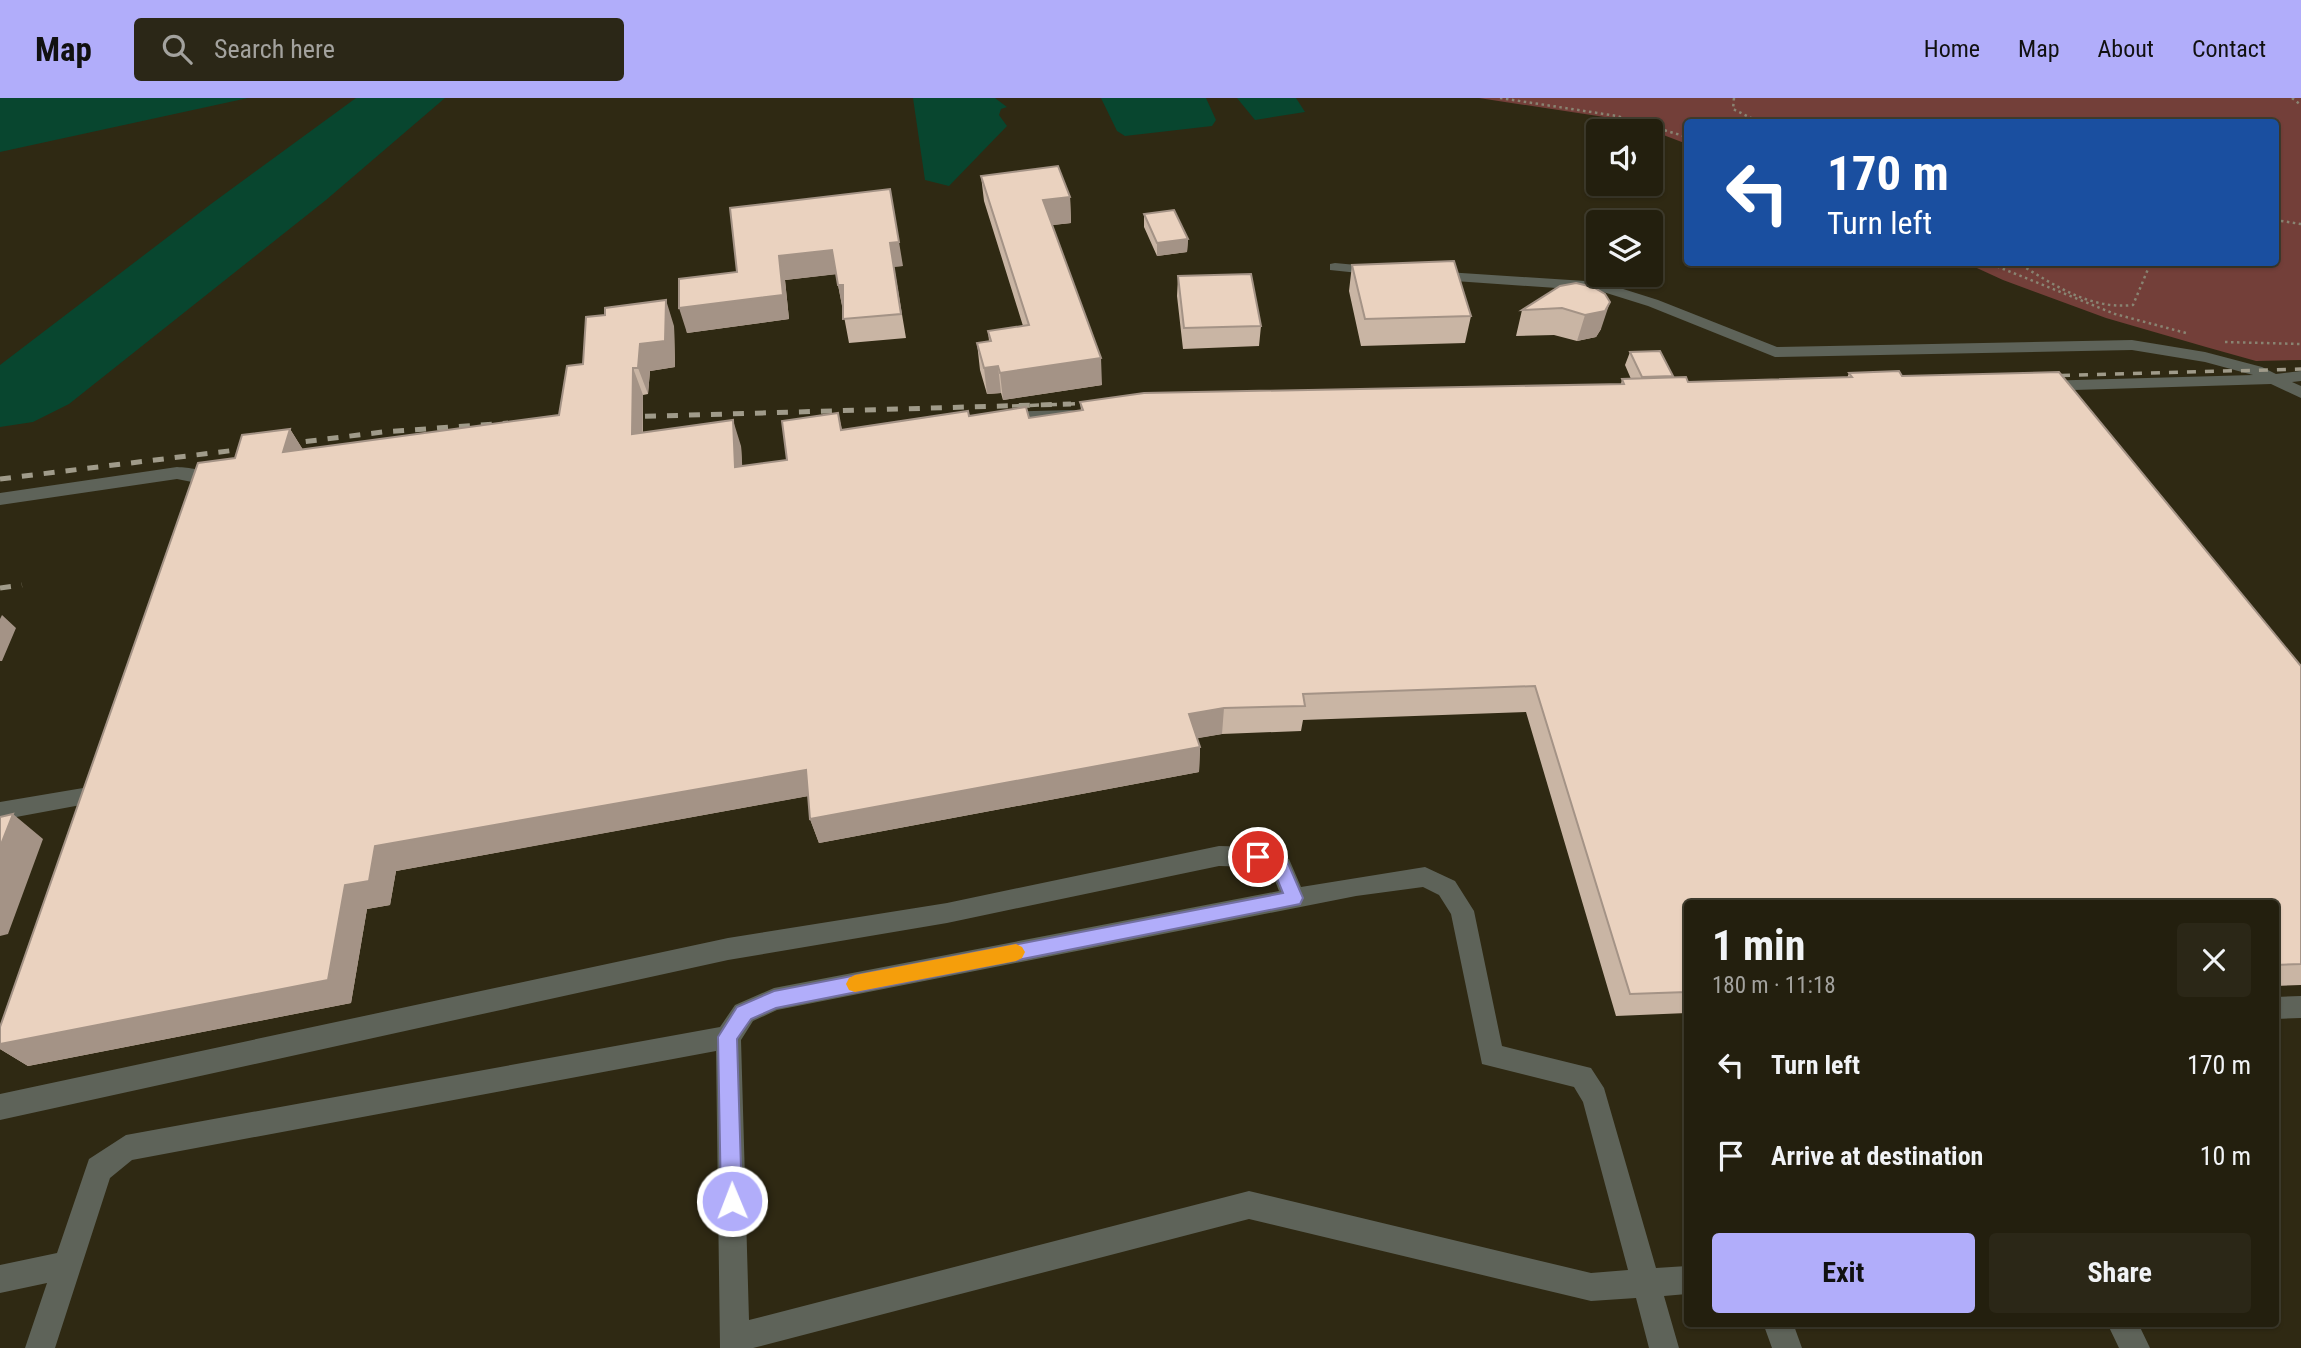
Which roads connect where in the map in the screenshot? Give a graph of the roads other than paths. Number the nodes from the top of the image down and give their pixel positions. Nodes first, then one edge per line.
1 (1335, 267) dead end
2 (1390, 272) edge
3 (1415, 275) edge
4 (2301, 376) edge
5 (2275, 380) junction
6 (2025, 387) edge
7 (2301, 393) edge
8 (1094, 414) edge
9 (983, 417) edge
10 (0, 499) edge
11 (188, 520) edge
12 (98, 770) edge
13 (89, 796) junction
14 (0, 811) edge
15 (79, 822) edge
16 (1294, 898) junction
17 (2301, 1007) edge
18 (2279, 1008) edge
19 (727, 1037) junction
20 (0, 1107) edge
21 (67, 1265) junction
22 (0, 1279) edge
23 (1684, 1280) edge
24 (1644, 1281) junction
25 (1779, 1327) edge
26 (2124, 1327) edge
27 (735, 1343) edge
28 (40, 1348) edge
29 (1664, 1348) edge
30 (1787, 1348) edge
31 (2135, 1348) edge

1 - 2 street
3 - 5 street
4 - 5 street
5 - 6 street
5 - 7 street
8 - 9 street
10 - 11 street
12 - 13 street
13 - 14 street
13 - 15 street
16 - 19 street
16 - 20 street
16 - 24 street
17 - 18 street
19 - 21 street
19 - 27 street
21 - 22 street
21 - 28 street
23 - 24 street
24 - 27 street
24 - 29 street
25 - 30 street
26 - 31 street

